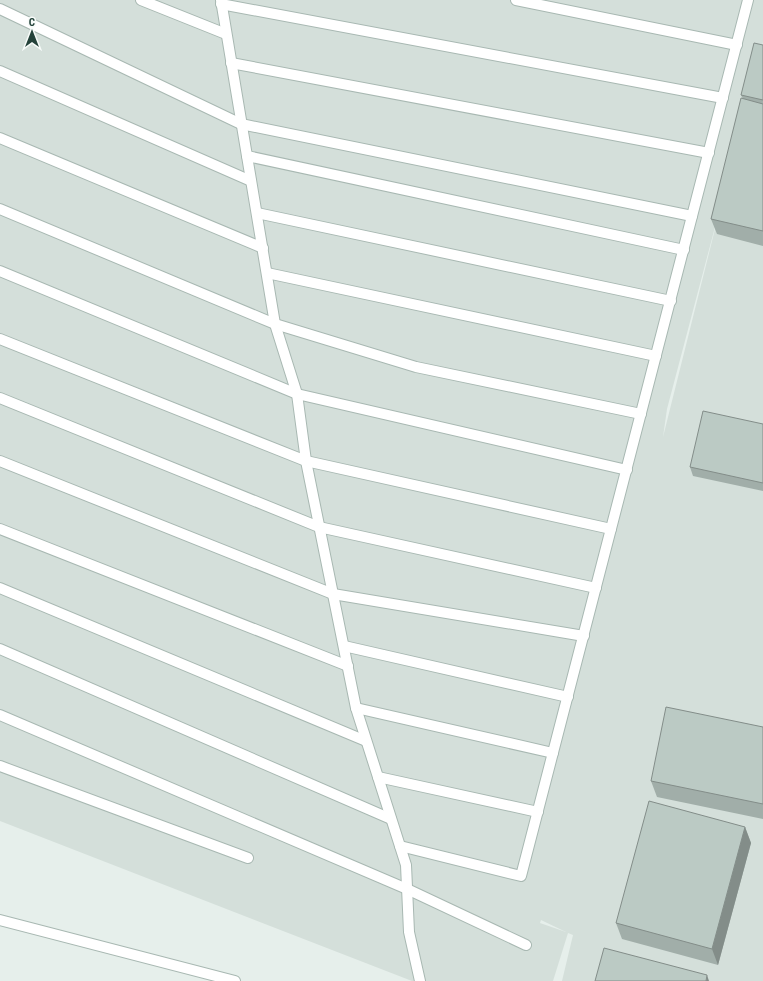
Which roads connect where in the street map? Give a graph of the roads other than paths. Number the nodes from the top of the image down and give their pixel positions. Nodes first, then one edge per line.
1 (141, 0) edge
2 (516, 0) edge
3 (748, 0) edge
4 (221, 2) edge
5 (0, 9) edge
6 (226, 34) junction
7 (737, 44) junction
8 (231, 64) junction
9 (0, 71) edge
10 (723, 98) junction
11 (242, 124) junction
12 (0, 138) edge
13 (709, 153) junction
14 (247, 156) junction
15 (251, 181) junction
16 (0, 209) edge
17 (256, 213) junction
18 (692, 216) junction
19 (262, 248) junction
20 (684, 250) junction
21 (0, 271) edge
22 (267, 273) junction
23 (670, 301) junction
24 (276, 324) junction
25 (0, 339) edge
26 (656, 356) junction
27 (296, 394) junction
28 (0, 398) edge
29 (641, 414) junction
30 (0, 461) edge
31 (306, 461) junction
32 (627, 470) junction
33 (320, 527) junction
34 (611, 529) junction
35 (0, 530) edge
36 (0, 588) edge
37 (596, 588) junction
38 (333, 594) junction
39 (584, 636) junction
40 (344, 646) junction
41 (0, 649) edge
42 (348, 666) junction
43 (568, 697) junction
44 (356, 708) junction
45 (0, 715) edge
46 (366, 741) junction
47 (553, 753) junction
48 (0, 766) edge
49 (378, 777) junction
50 (538, 812) junction
51 (391, 819) junction
52 (400, 846) junction
53 (248, 858) dead end
54 (407, 890) junction
55 (0, 920) edge
56 (526, 945) dead end
57 (235, 981) edge
58 (420, 981) edge

1 - 6 lane
2 - 7 lane
3 - 7 lane
4 - 6 lane
4 - 10 lane
5 - 11 lane
6 - 8 lane
7 - 10 lane
8 - 11 lane
8 - 13 lane
9 - 15 lane
10 - 13 lane
11 - 14 lane
11 - 18 lane
12 - 19 lane
13 - 18 lane
14 - 15 lane
14 - 20 lane
15 - 17 lane
16 - 24 lane
17 - 19 lane
17 - 23 lane
18 - 20 lane
19 - 22 lane
20 - 23 lane
21 - 27 lane
22 - 24 lane
22 - 26 lane
23 - 26 lane
24 - 27 lane
24 - 29 lane
25 - 31 lane
26 - 29 lane
27 - 31 lane
27 - 32 lane
28 - 33 lane
29 - 32 lane
30 - 38 lane
31 - 33 lane
31 - 34 lane
32 - 34 lane
33 - 37 lane
33 - 38 lane
34 - 37 lane
35 - 42 lane
36 - 46 lane
37 - 39 lane
38 - 39 lane
38 - 40 lane
39 - 43 lane
40 - 42 lane
40 - 43 lane
41 - 51 lane
42 - 44 lane
43 - 47 lane
44 - 46 lane
44 - 47 lane
45 - 54 lane
46 - 49 lane
47 - 50 lane
48 - 53 lane
49 - 50 lane
49 - 51 lane
50 - 52 lane
51 - 52 lane
52 - 54 lane
54 - 56 lane
54 - 58 lane
55 - 57 lane

